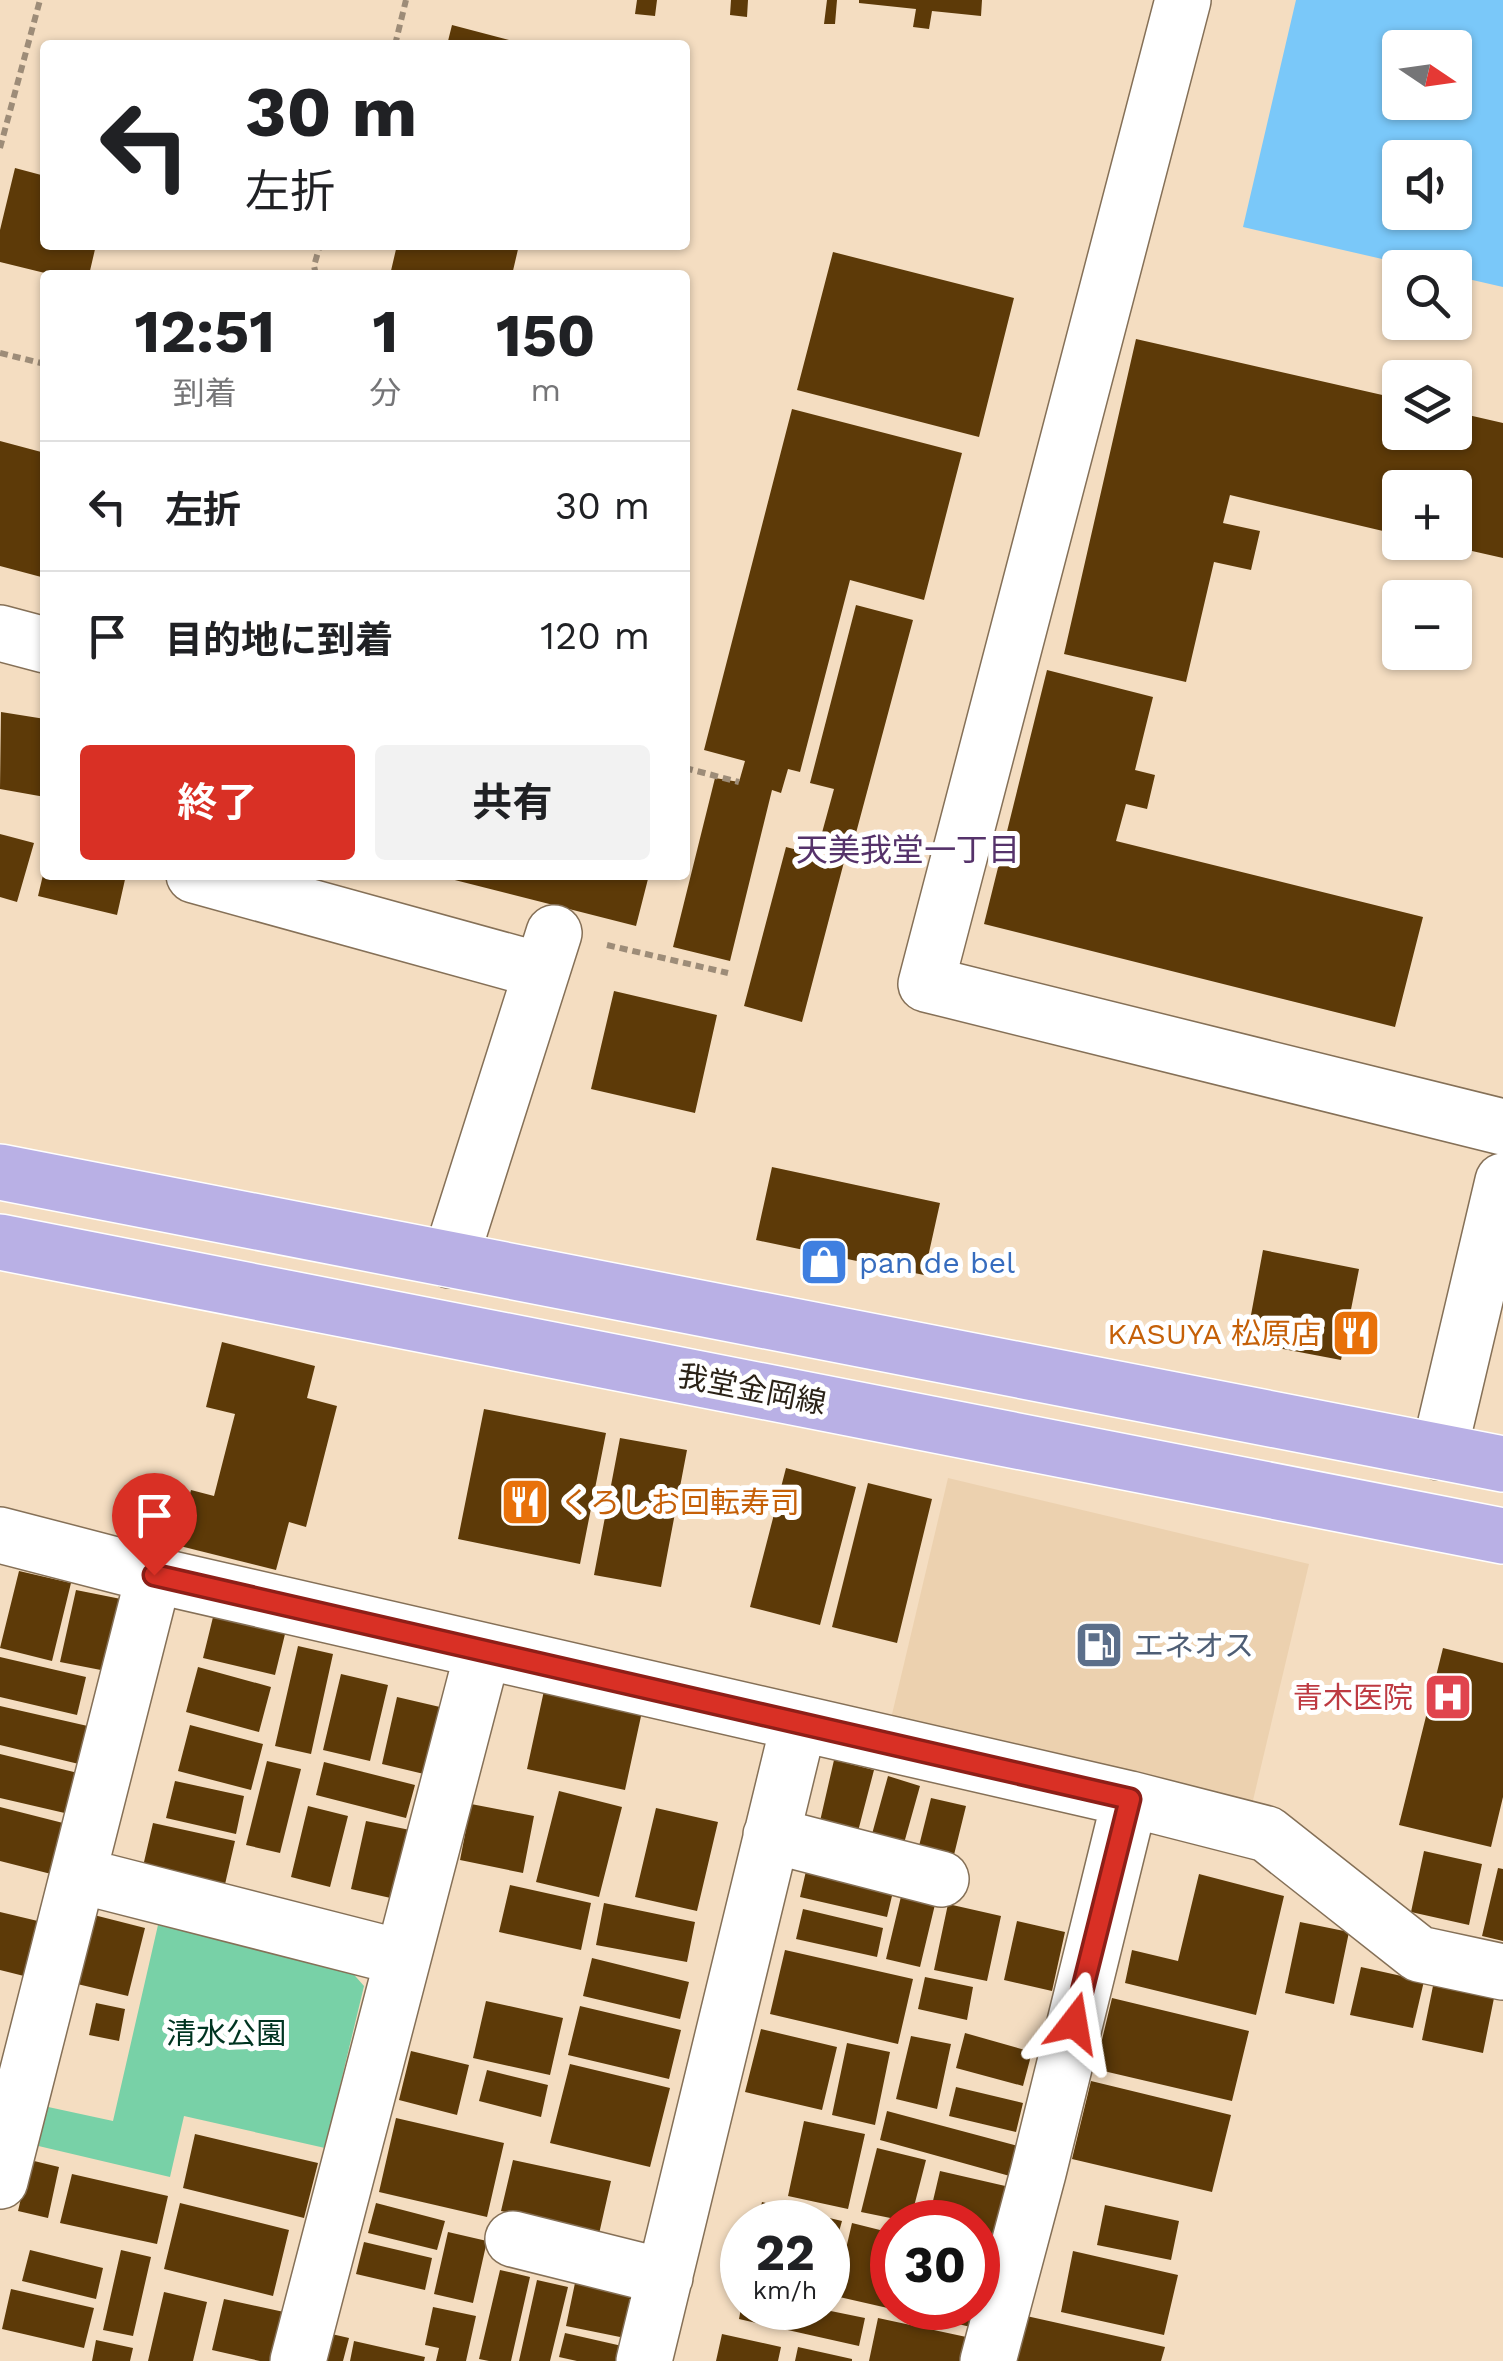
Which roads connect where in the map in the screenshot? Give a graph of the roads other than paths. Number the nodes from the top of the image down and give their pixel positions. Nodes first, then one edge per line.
1 (1183, 0) edge
2 (0, 633) edge
3 (40, 644) edge
4 (217, 880) edge
5 (1503, 1127) edge
6 (0, 1172) edge
7 (1503, 1181) edge
8 (0, 1242) edge
9 (450, 1260) junction
10 (1439, 1452) junction
11 (1503, 1464) edge
12 (0, 1535) edge
13 (1503, 1536) edge
14 (154, 1575) junction
15 (482, 1650) junction
16 (799, 1723) junction
17 (1130, 1799) junction
18 (772, 1835) junction
19 (78, 1874) junction
20 (941, 1879) dead end
21 (403, 1958) junction
22 (1503, 1972) edge
23 (0, 2180) edge
24 (513, 2240) dead end
25 (664, 2277) junction
26 (298, 2361) edge
27 (644, 2361) edge
28 (988, 2361) edge

1 - 5 street
2 - 3 street
4 - 9 street
6 - 9 main road
7 - 10 street
8 - 13 main road, 我堂金岡線
9 - 10 main road
10 - 11 main road
12 - 14 street
14 - 15 street
14 - 19 street
15 - 16 street
15 - 21 street
16 - 17 street
16 - 18 street
17 - 22 street
17 - 28 street
18 - 20 street
18 - 25 street
19 - 21 street
19 - 23 street
21 - 26 street
24 - 25 street
25 - 27 street

